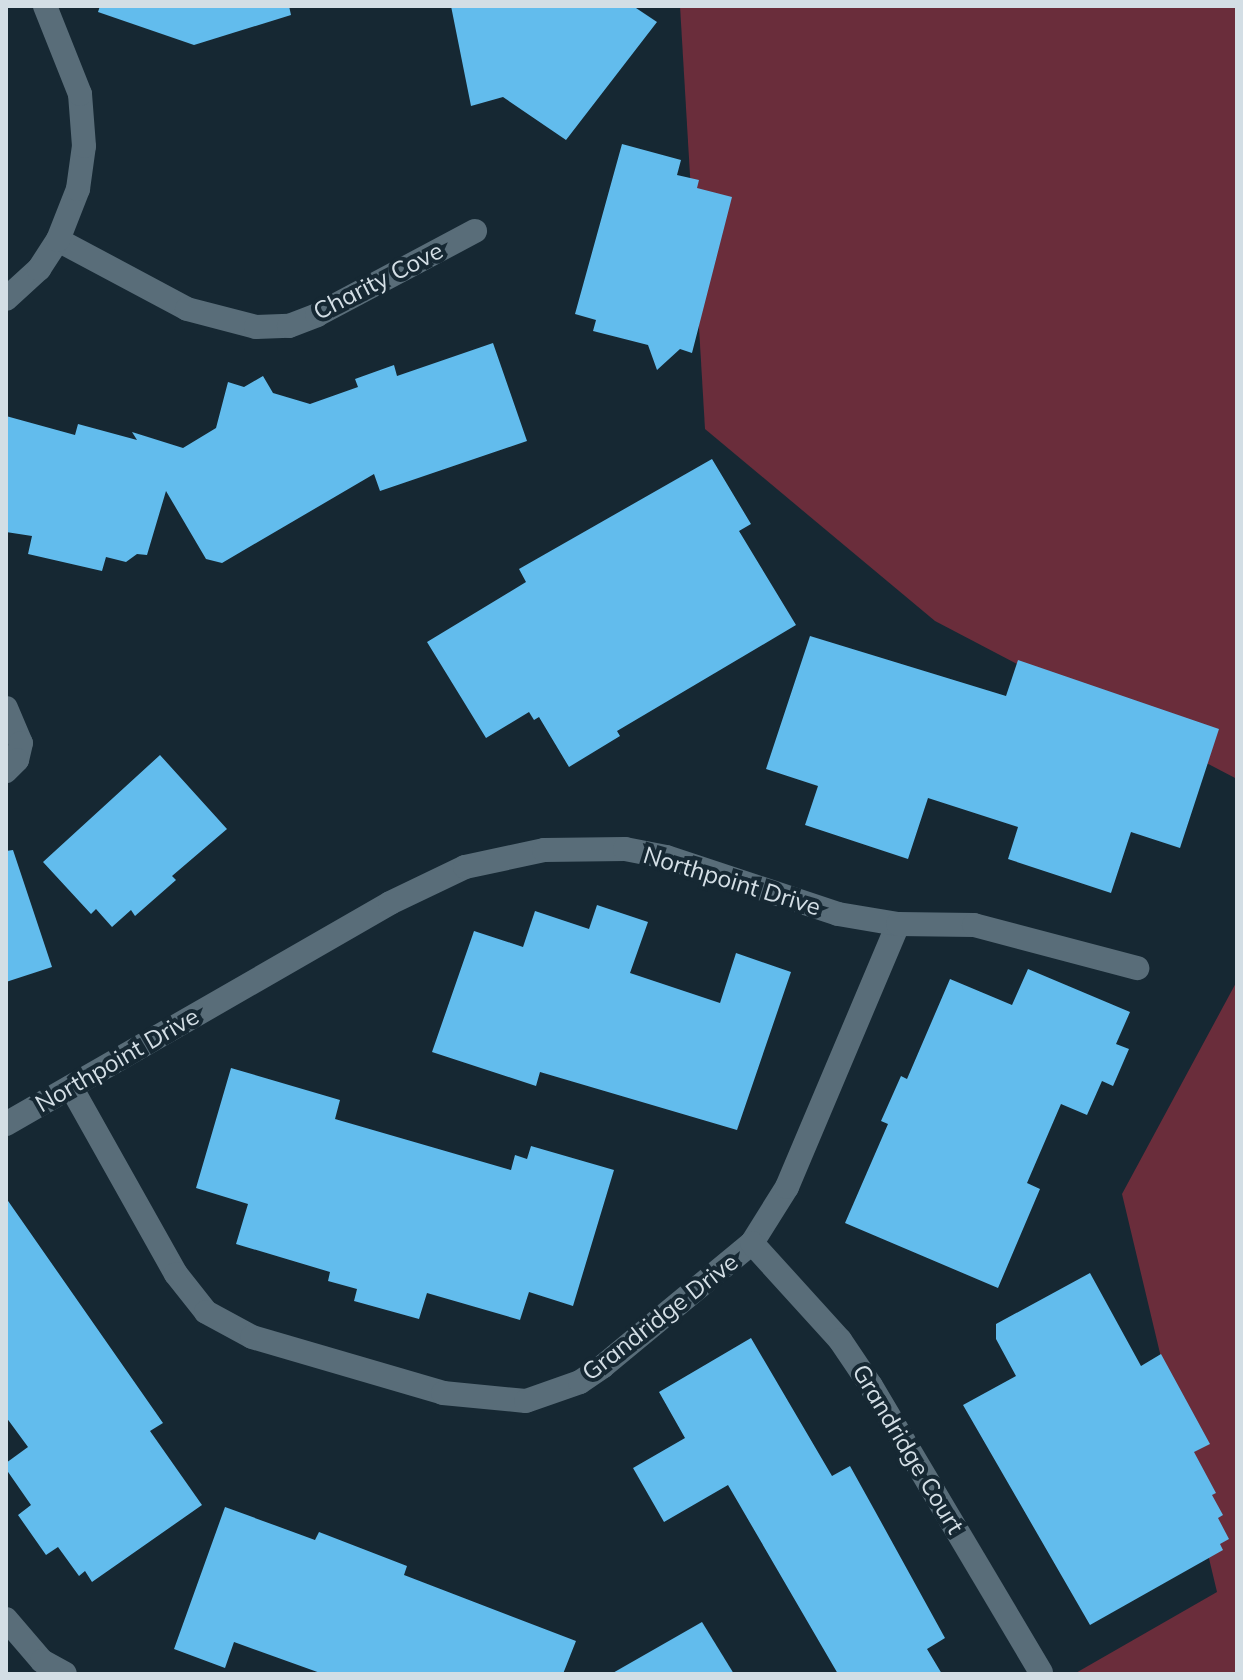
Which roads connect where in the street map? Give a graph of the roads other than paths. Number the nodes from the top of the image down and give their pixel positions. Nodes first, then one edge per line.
1 (45, 6) edge
2 (475, 231) dead end
3 (58, 240) junction
4 (6, 299) edge
5 (6, 708) edge
6 (6, 771) edge
7 (898, 924) junction
8 (1137, 968) dead end
9 (71, 1087) junction
10 (6, 1124) edge
11 (752, 1243) junction
12 (6, 1619) edge
13 (1041, 1672) edge
14 (65, 1674) edge

1 - 3 street
2 - 3 street, Charity Cove
3 - 4 street
5 - 6 street
7 - 8 street, Northpoint Drive
7 - 9 street, Northpoint Drive
7 - 11 street, Grandridge Drive
9 - 10 street, Northpoint Drive
9 - 11 street, Grandridge Drive
11 - 13 street, Grandridge Court
12 - 14 street

